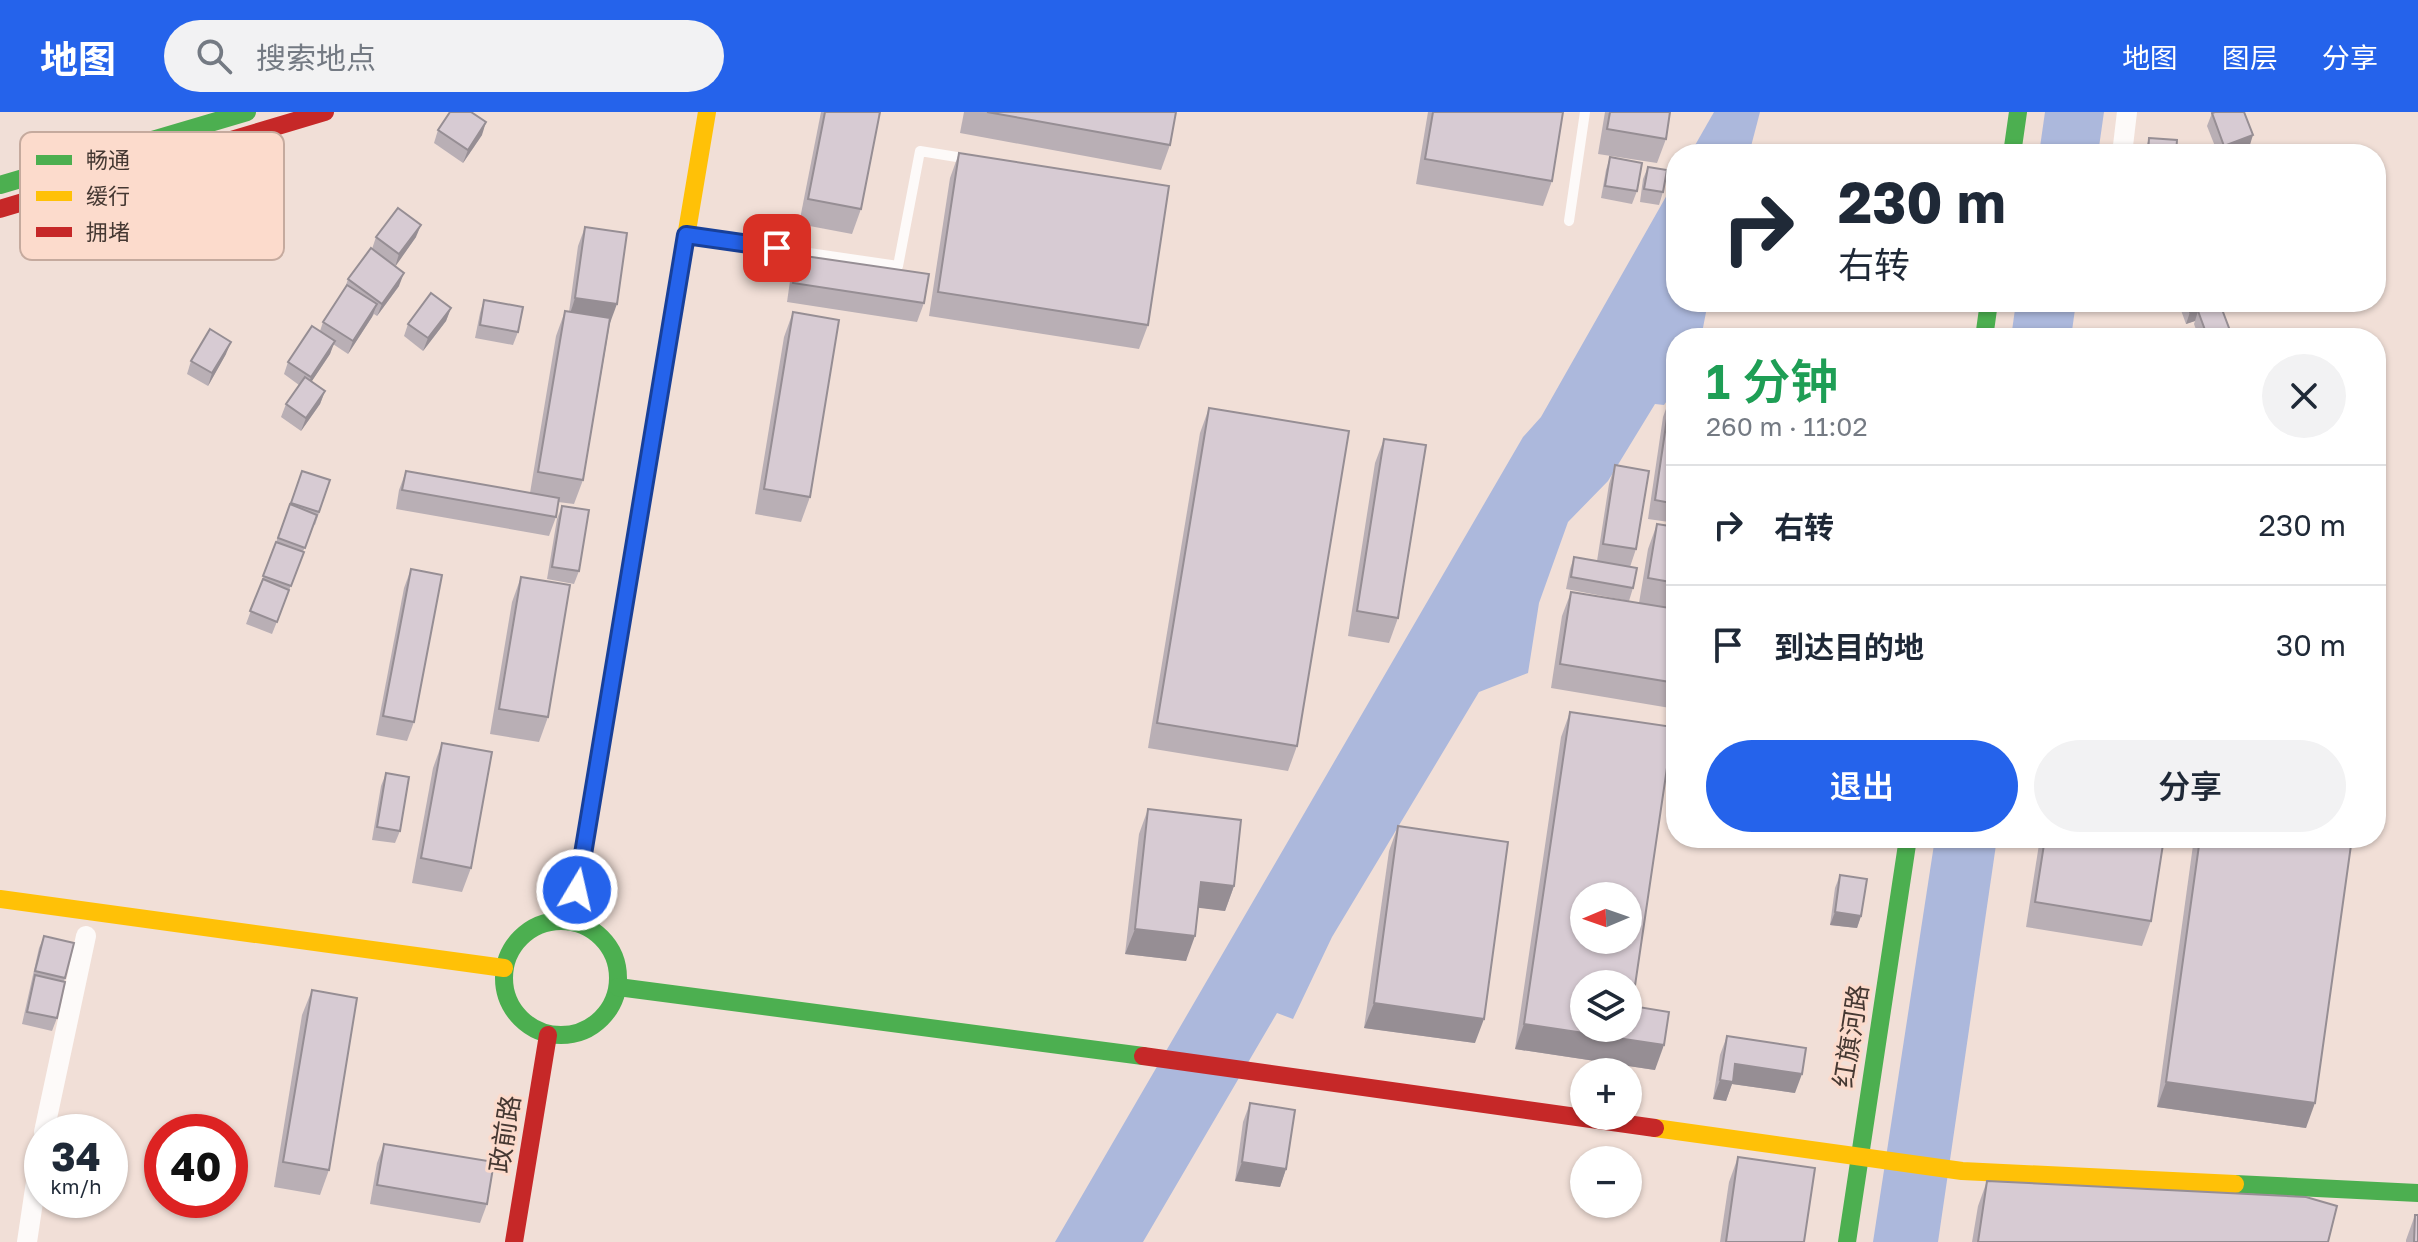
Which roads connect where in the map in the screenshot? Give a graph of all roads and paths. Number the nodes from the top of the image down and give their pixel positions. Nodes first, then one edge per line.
1 (247, 112) edge
2 (325, 112) edge
3 (707, 112) edge
4 (1585, 112) edge
5 (2018, 112) edge
6 (2127, 112) edge
7 (179, 132) edge
8 (258, 132) edge
9 (2013, 144) edge
10 (2123, 144) edge
11 (980, 160) edge
12 (20, 179) edge
13 (0, 185) edge
14 (20, 203) edge
15 (0, 209) edge
16 (1569, 221) dead end
17 (686, 235) junction
18 (1907, 848) edge
19 (0, 899) edge
20 (572, 921) junction
21 (86, 936) dead end
22 (504, 968) junction
23 (618, 987) junction
24 (548, 1035) junction
25 (48, 1114) edge
26 (1866, 1157) junction
27 (2418, 1193) edge
28 (31, 1218) edge
29 (27, 1242) edge
30 (514, 1242) edge
31 (1847, 1242) edge

1 - 7 street
2 - 8 street
3 - 17 street
4 - 16 lane
5 - 9 street
6 - 10 street
11 - 17 lane
12 - 13 street
14 - 15 street
17 - 20 street
18 - 26 street, 红旗河路
19 - 22 street
20 - 22 street
20 - 23 street
21 - 25 street
22 - 24 street
23 - 24 street
23 - 26 street
24 - 30 street, 政前路
26 - 27 street
26 - 31 street, 红旗河路
28 - 29 street

